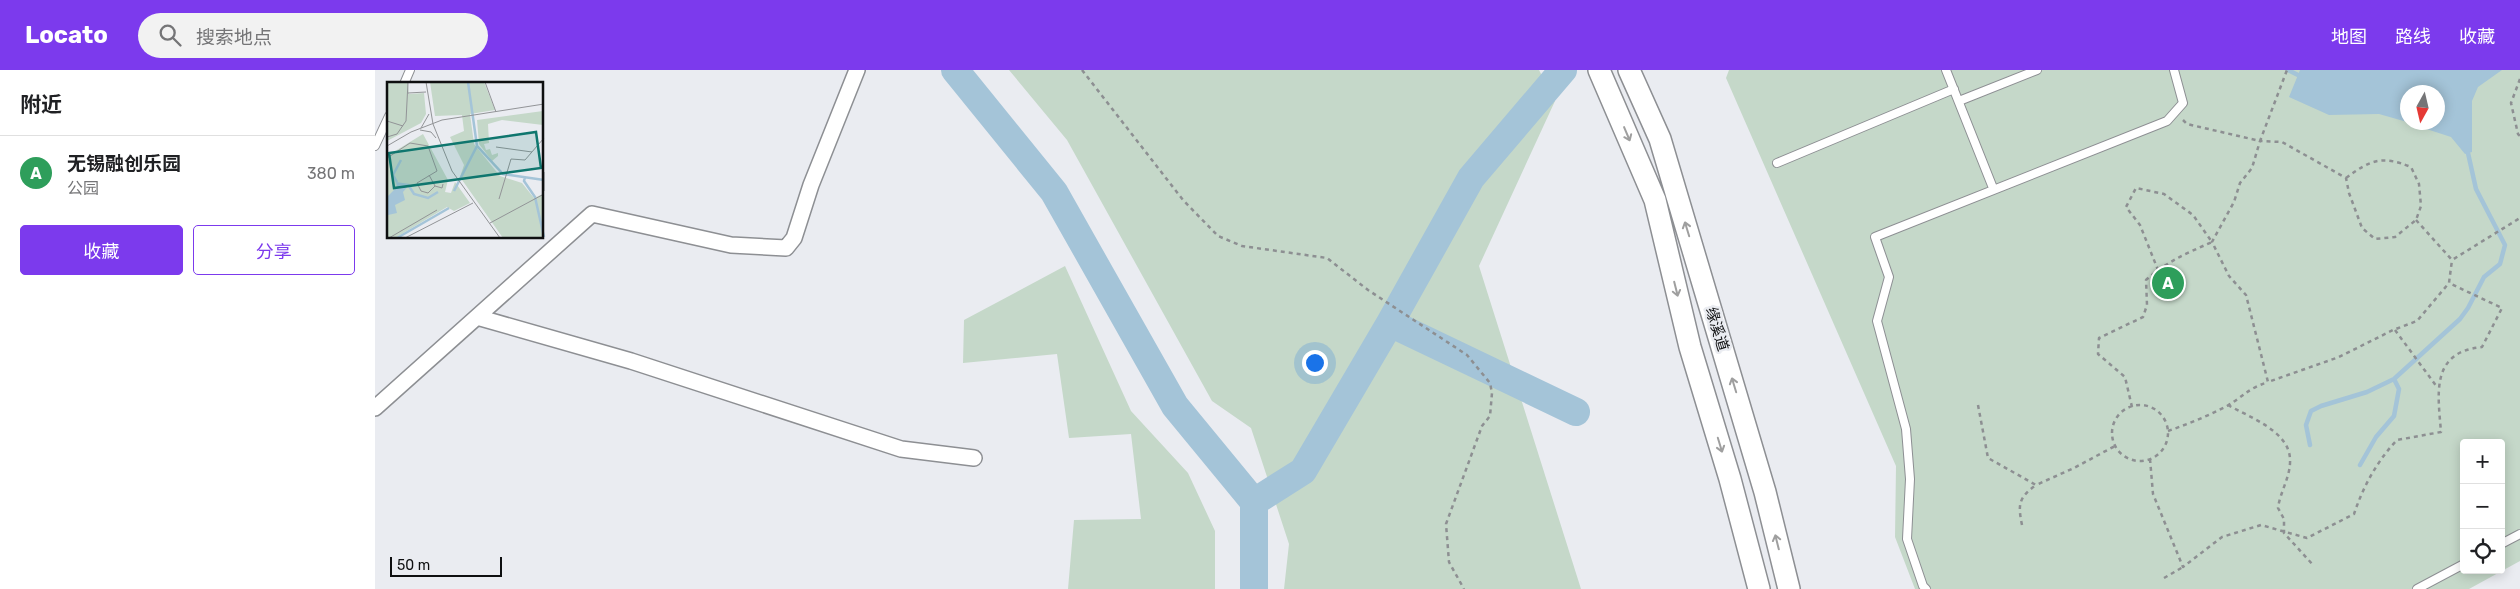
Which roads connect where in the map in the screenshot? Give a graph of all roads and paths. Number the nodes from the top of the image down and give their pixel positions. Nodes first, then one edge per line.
1 (410, 70) edge
2 (1082, 70) edge
3 (1599, 70) edge
4 (1947, 70) edge
5 (2037, 70) edge
6 (2174, 70) edge
7 (2287, 70) edge
8 (1630, 72) edge
9 (855, 74) edge
10 (2520, 79) edge
11 (405, 82) edge
12 (1954, 88) junction
13 (1959, 101) junction
14 (2174, 112) junction
15 (387, 120) edge
16 (2520, 136) edge
17 (2260, 141) junction
18 (375, 146) edge
19 (1777, 163) dead end
20 (2346, 178) junction
21 (1993, 188) junction
22 (2520, 218) edge
23 (2417, 220) junction
24 (2212, 242) junction
25 (2452, 260) junction
26 (2158, 270) junction
27 (2449, 284) junction
28 (477, 317) junction
29 (2395, 330) junction
30 (2268, 382) junction
31 (2437, 387) junction
32 (1978, 405) dead end
33 (2228, 405) junction
34 (2132, 406) junction
35 (375, 408) edge
36 (2168, 431) junction
37 (2115, 446) junction
38 (974, 458) dead end
39 (2150, 459) junction
40 (2035, 485) junction
41 (2022, 526) dead end
42 (2284, 533) junction
43 (2520, 534) edge
44 (2505, 542) edge
45 (2314, 566) dead end
46 (2460, 566) edge
47 (2183, 567) junction
48 (2164, 578) dead end
49 (1464, 589) edge
50 (1759, 589) edge
51 (1789, 589) edge
52 (1927, 589) edge
53 (2417, 589) edge

1 - 11 lane
2 - 49 path
3 -> 50 main road, 缘溪道
4 - 12 lane
5 - 13 lane
6 - 14 lane
7 - 17 path
51 -> 8 main road, 缘溪道
9 - 28 street
10 - 16 path
12 - 13 lane
12 - 19 lane
13 - 21 lane
14 - 17 path
14 - 21 lane
15 - 18 lane
17 - 20 path
17 - 24 path
20 - 23 path
20 - 23 path
21 - 52 lane
22 - 25 path
23 - 25 path
24 - 26 path
24 - 26 path
24 - 30 path
25 - 27 path
26 - 34 path
27 - 29 path
27 - 31 path
28 - 35 street
28 - 38 street
29 - 30 path
29 - 31 path
30 - 33 path
31 - 42 path
32 - 40 path
33 - 36 path
33 - 42 path
34 - 36 path
34 - 37 path
36 - 39 path
37 - 39 path
37 - 40 path
39 - 47 path
40 - 41 path
42 - 45 path
42 - 47 path
43 - 44 lane
46 - 53 lane
47 - 48 path

